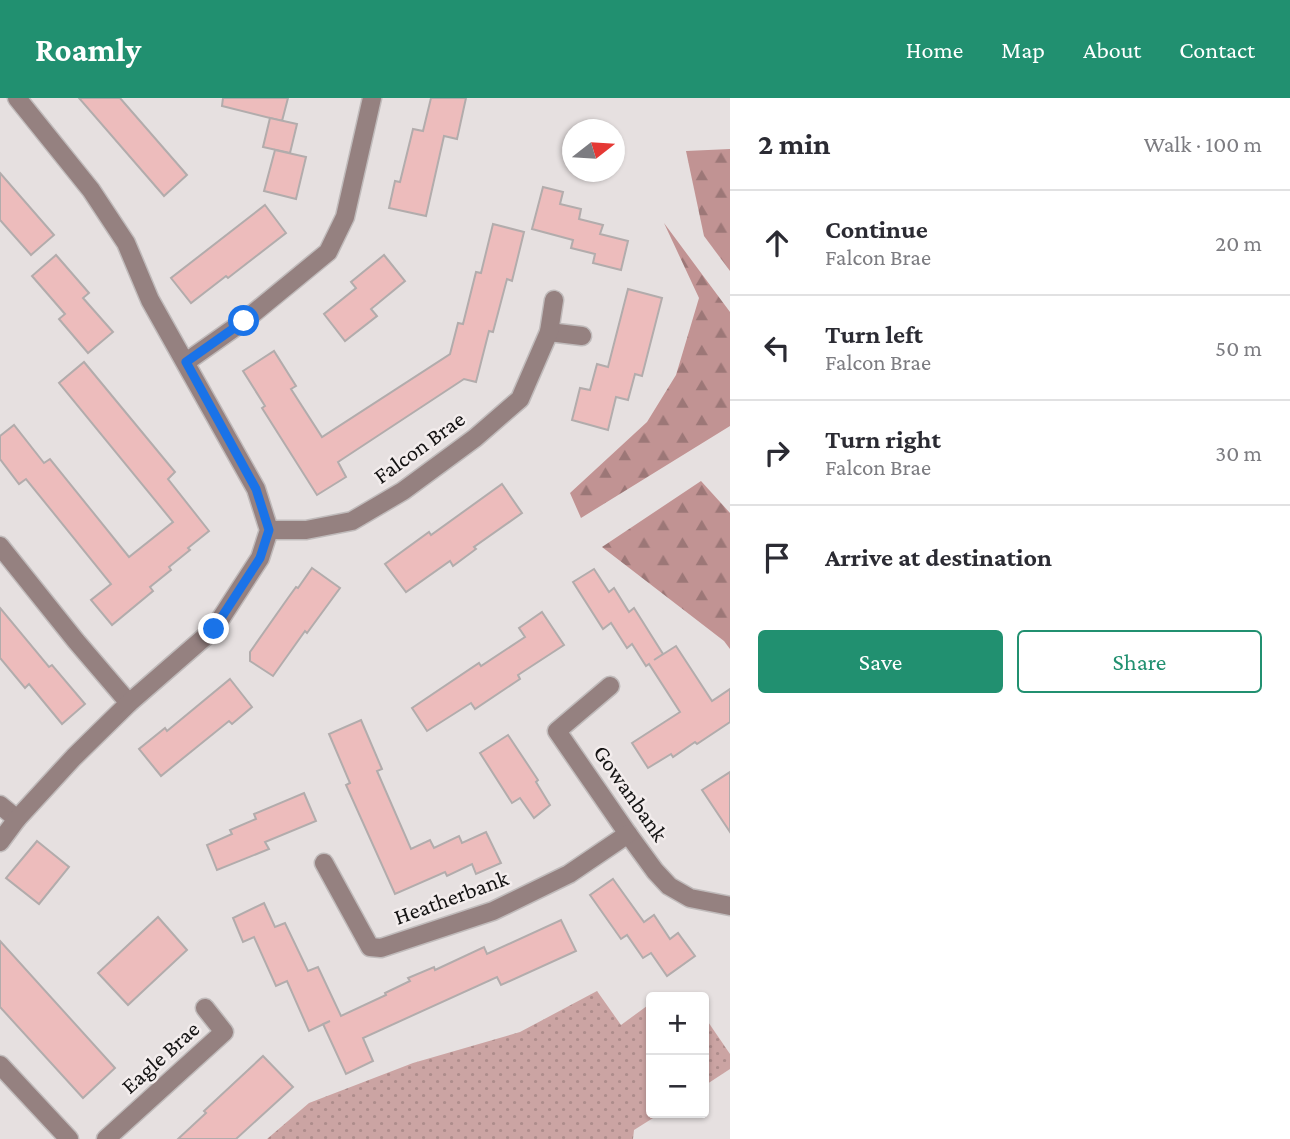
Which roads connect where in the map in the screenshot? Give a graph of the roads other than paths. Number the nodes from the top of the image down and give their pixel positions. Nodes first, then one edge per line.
1 (16, 98) edge
2 (372, 98) edge
3 (554, 300) dead end
4 (549, 332) junction
5 (582, 336) dead end
6 (186, 362) junction
7 (269, 530) junction
8 (0, 546) edge
9 (610, 686) dead end
10 (129, 703) junction
11 (0, 805) edge
12 (17, 819) junction
13 (628, 834) junction
14 (0, 842) edge
15 (324, 863) dead end
16 (730, 906) edge
17 (205, 1008) dead end
18 (0, 1065) edge
19 (69, 1139) edge
20 (106, 1139) edge

1 - 6 street
2 - 6 street
3 - 4 street, Falcon Brae
4 - 5 street
4 - 7 street, Falcon Brae
6 - 7 street
7 - 10 street
8 - 10 street
9 - 13 street, Gowanbank
10 - 12 street
11 - 12 street
12 - 14 street
13 - 15 street, Heatherbank
13 - 16 street, Gowanbank
17 - 20 street, Eagle Brae
18 - 19 street

